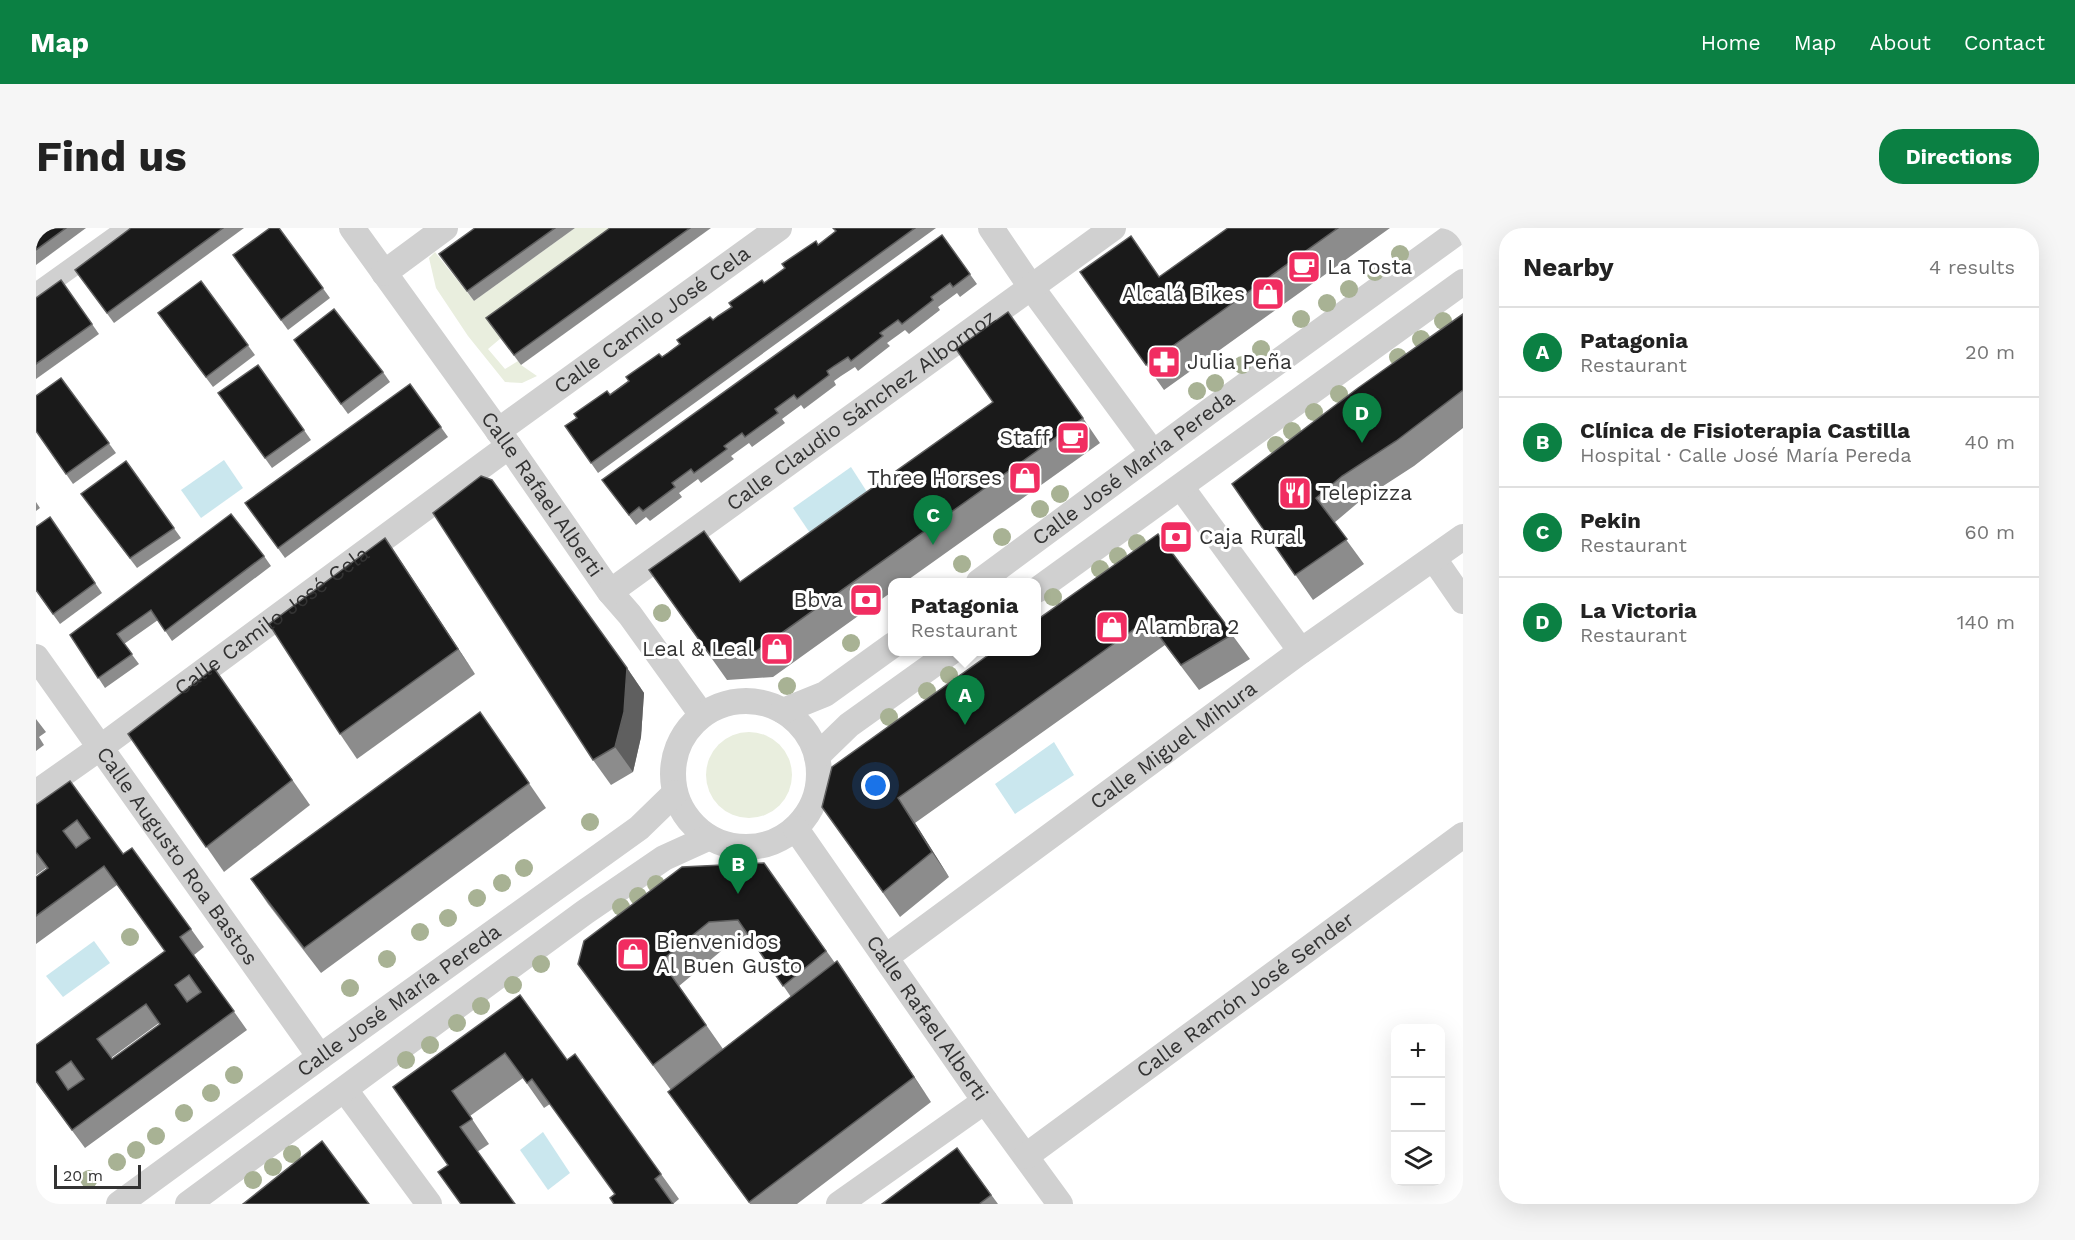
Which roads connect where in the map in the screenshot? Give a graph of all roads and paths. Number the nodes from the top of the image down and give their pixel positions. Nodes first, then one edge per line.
1 (127, 228) edge
2 (352, 228) edge
3 (445, 228) edge
4 (779, 228) edge
5 (991, 228) edge
6 (1113, 228) edge
7 (1463, 228) edge
8 (384, 273) junction
9 (1463, 282) edge
10 (1031, 287) junction
11 (36, 293) edge
12 (503, 439) junction
13 (1153, 453) junction
14 (1181, 487) junction
15 (1463, 537) edge
16 (1434, 559) junction
17 (985, 578) edge
18 (1041, 587) edge
19 (610, 592) junction
20 (1463, 600) edge
21 (888, 649) edge
22 (1301, 651) junction
23 (944, 656) edge
24 (36, 657) edge
25 (783, 711) junction
26 (702, 715) junction
27 (101, 747) junction
28 (817, 756) junction
29 (36, 793) edge
30 (675, 793) junction
31 (796, 829) junction
32 (1463, 835) edge
33 (708, 838) junction
34 (886, 957) junction
35 (320, 1057) junction
36 (345, 1090) junction
37 (986, 1101) junction
38 (1026, 1156) junction
39 (1054, 1202) edge
40 (119, 1204) edge
41 (188, 1204) edge
42 (429, 1204) edge
43 (839, 1204) edge

1 - 11 street
2 - 8 street, Calle Rafael Alberti
3 - 8 street
4 - 12 street, Calle Camilo José Cela
5 - 10 street
6 - 10 street, Calle Claudio Sánchez Albornoz
7 - 13 street, Calle José María Pereda
8 - 12 street, Calle Rafael Alberti
9 - 14 street, Calle José María Pereda
10 - 13 street
10 - 19 street, Calle Claudio Sánchez Albornoz
12 - 19 street, Calle Rafael Alberti
12 - 27 street, Calle Camilo José Cela
13 - 17 street, Calle José María Pereda
14 - 18 street, Calle José María Pereda
14 - 22 street
15 - 16 street, Calle Miguel Mihura
16 - 20 street
16 - 22 street, Calle Miguel Mihura
19 - 26 street, Calle Rafael Alberti
21 - 25 street
22 - 34 street, Calle Miguel Mihura
23 - 28 street
24 - 27 street, Calle Augusto Roa Bastos
25 - 26 street
25 - 28 street
26 - 30 street
27 - 29 street, Calle Camilo José Cela
27 - 35 street, Calle Augusto Roa Bastos
28 - 31 street
30 - 33 street
30 - 35 street, Calle José María Pereda
31 - 33 street
31 - 34 street, Calle Rafael Alberti
32 - 38 street, Calle Ramón José Sender
33 - 36 street, Calle José María Pereda
34 - 37 street, Calle Rafael Alberti
35 - 40 street, Calle José María Pereda
36 - 41 street, Calle José María Pereda
36 - 42 street
37 - 38 street, Calle Rafael Alberti
37 - 43 street
38 - 39 street, Calle Rafael Alberti

